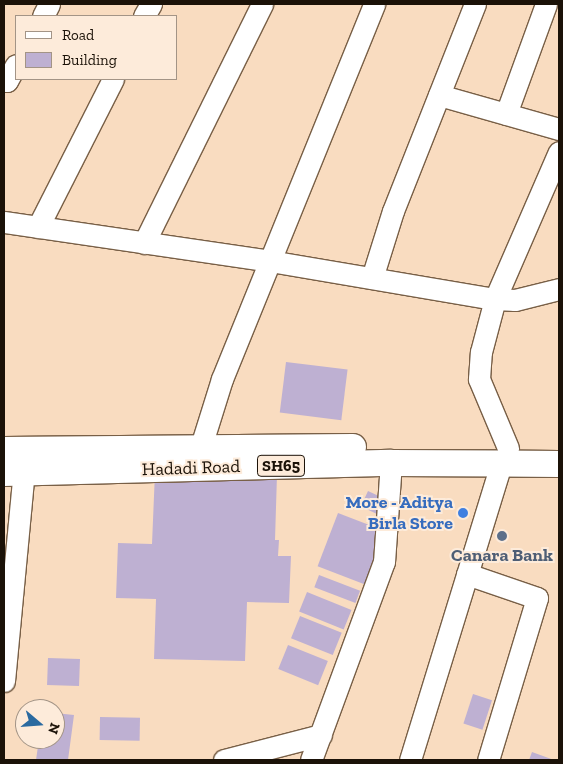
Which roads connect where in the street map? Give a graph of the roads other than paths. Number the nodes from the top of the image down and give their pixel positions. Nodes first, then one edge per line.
1 (151, 4) edge
2 (262, 4) edge
3 (374, 4) edge
4 (475, 4) edge
5 (546, 4) edge
6 (145, 15) edge
7 (15, 67) edge
8 (4, 80) edge
9 (112, 80) edge
10 (439, 95) junction
11 (506, 114) junction
12 (559, 129) edge
13 (559, 152) edge
14 (552, 186) edge
15 (4, 222) edge
16 (38, 227) junction
17 (144, 243) junction
18 (270, 261) junction
19 (372, 278) junction
20 (559, 289) edge
21 (495, 299) junction
22 (201, 446) junction
23 (559, 449) edge
24 (505, 456) junction
25 (14, 461) edge
26 (392, 463) junction
27 (559, 464) edge
28 (467, 574) junction
29 (4, 681) edge
30 (321, 735) junction
31 (224, 760) edge
32 (311, 760) edge
33 (410, 760) edge
34 (488, 760) edge

1 - 6 street
2 - 17 street
3 - 18 street
4 - 10 street
5 - 11 street
7 - 8 street
9 - 16 street
10 - 11 street
10 - 19 street
11 - 12 street
13 - 14 street
14 - 21 street
15 - 16 street
16 - 17 street
17 - 18 street
18 - 19 street
18 - 22 street
19 - 21 street
20 - 21 street
21 - 24 street
22 - 24 main road
22 - 25 main road
23 - 24 main road
24 - 26 main road, Hadadi Road / SH65
24 - 27 main road, Hadadi Road / SH65
24 - 28 street
25 - 26 main road, Hadadi Road / SH65
25 - 29 street
26 - 30 street
28 - 33 street
28 - 34 street
30 - 31 street
30 - 32 street

